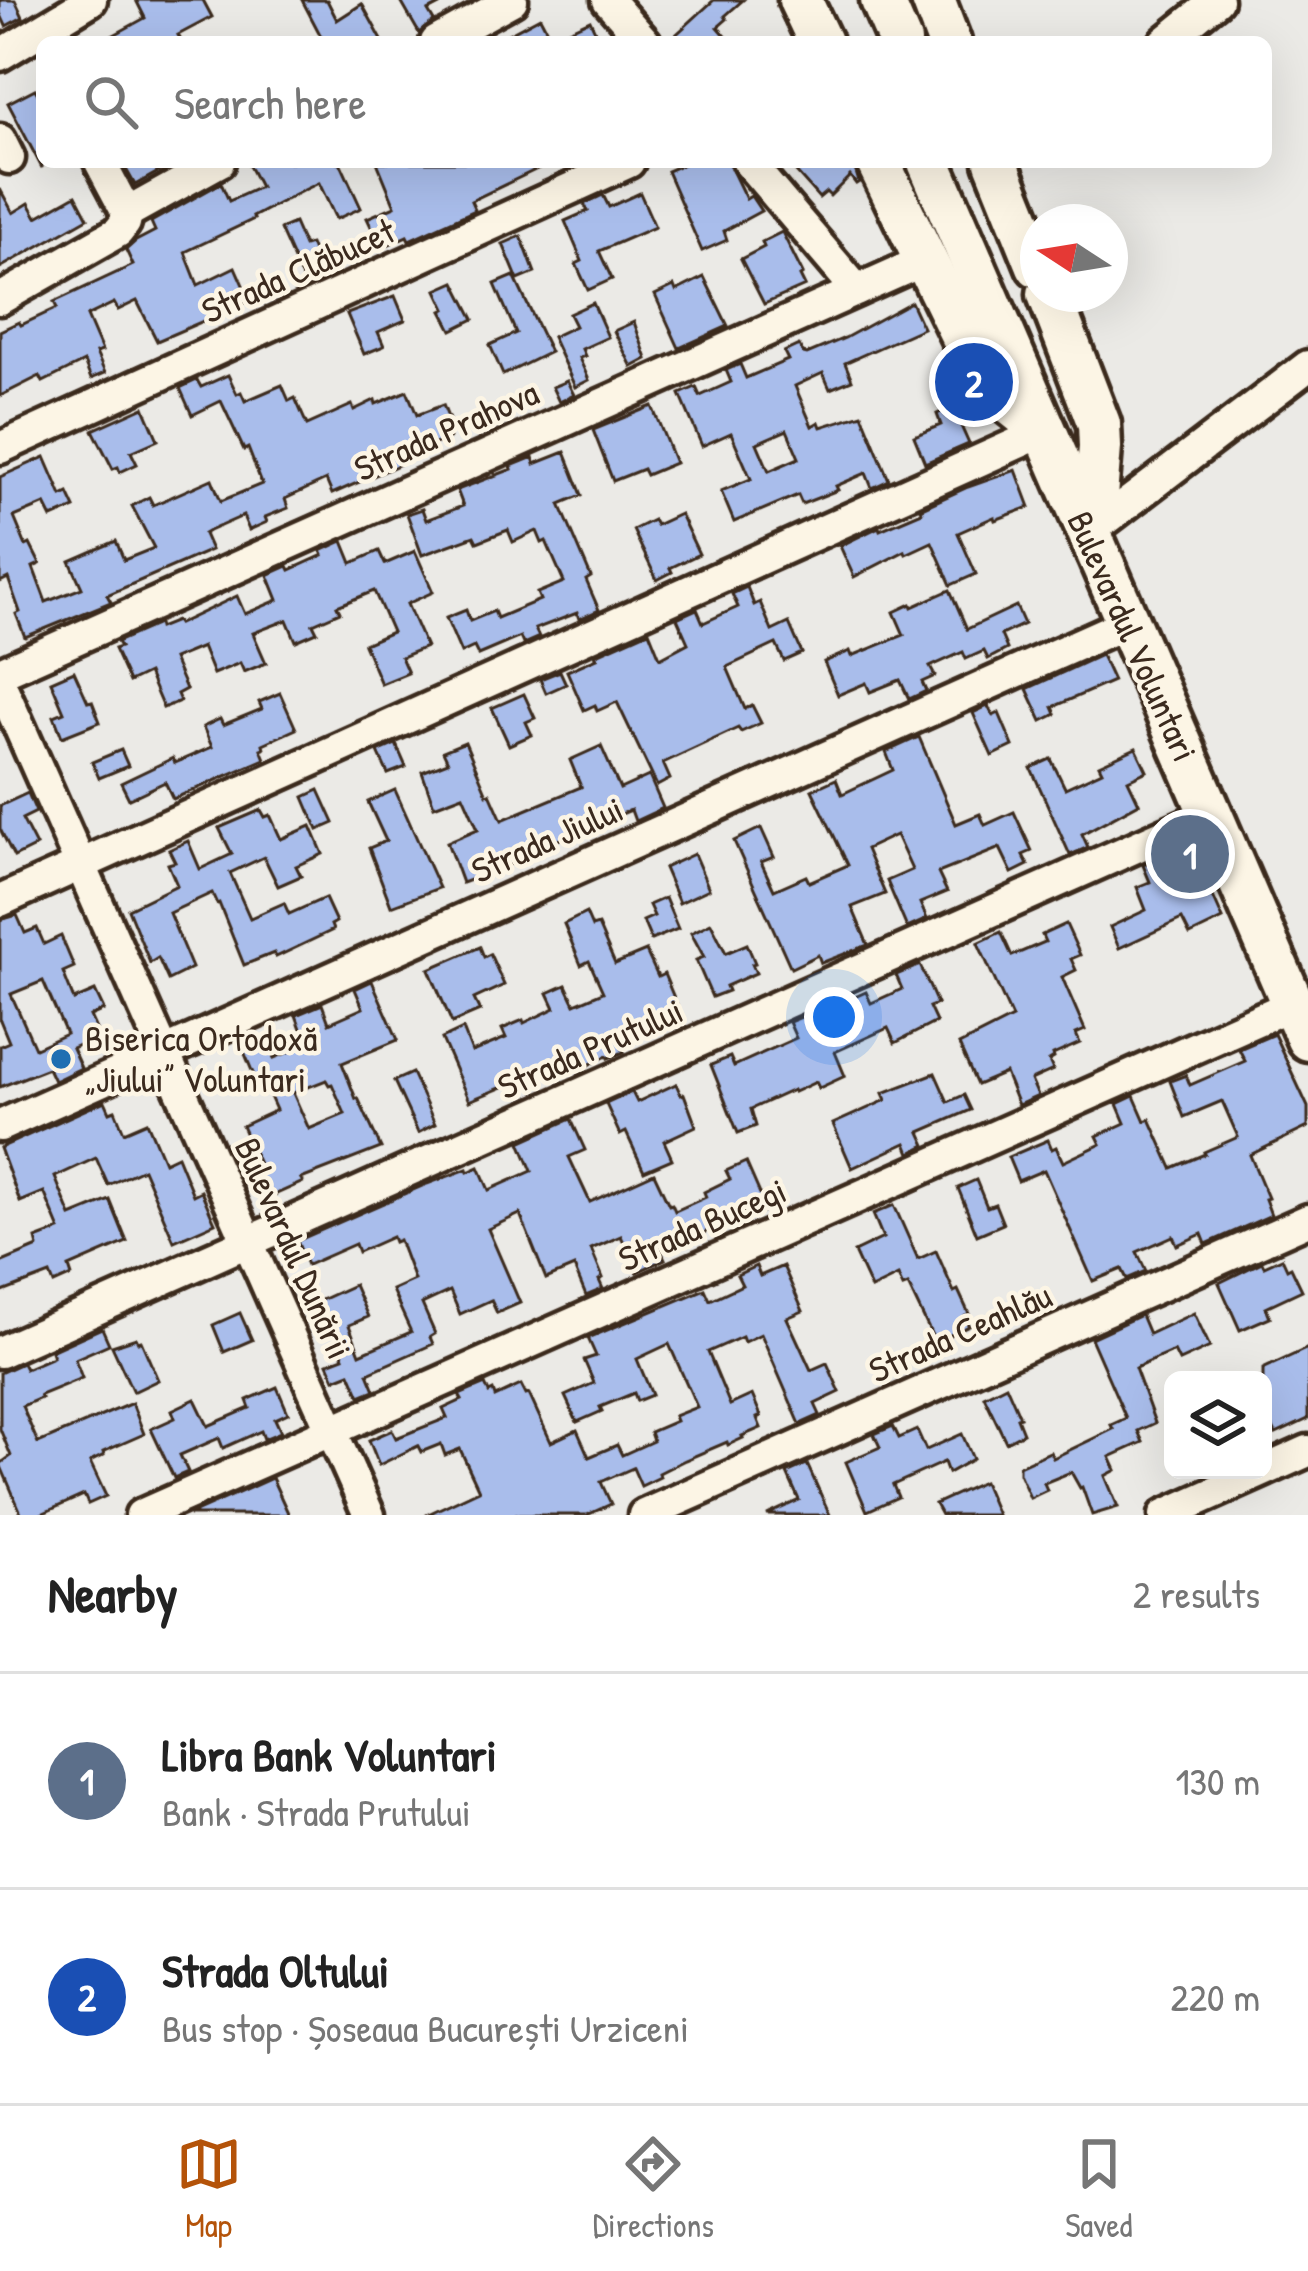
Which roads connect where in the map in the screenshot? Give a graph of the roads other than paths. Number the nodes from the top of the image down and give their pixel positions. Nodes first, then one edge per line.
1 (91, 0) edge
2 (512, 0) edge
3 (608, 0) edge
4 (800, 0) edge
5 (859, 0) edge
6 (882, 0) edge
7 (1217, 0) edge
8 (48, 36) edge
9 (447, 36) edge
10 (639, 36) edge
11 (817, 36) edge
12 (874, 36) edge
13 (897, 36) edge
14 (1172, 36) edge
15 (36, 45) edge
16 (0, 55) edge
17 (103, 168) edge
18 (208, 168) edge
19 (615, 168) edge
20 (753, 168) edge
21 (881, 168) edge
22 (932, 168) edge
23 (954, 168) edge
24 (1005, 168) edge
25 (127, 213) junction
26 (1020, 213) edge
27 (925, 260) junction
28 (857, 290) junction
29 (0, 299) edge
30 (1056, 312) edge
31 (1308, 366) edge
32 (1054, 426) junction
33 (0, 448) edge
34 (1102, 507) junction
35 (1126, 623) junction
36 (0, 673) edge
37 (0, 683) edge
38 (1210, 814) junction
39 (82, 865) junction
40 (0, 901) edge
41 (1303, 1006) edge
42 (166, 1054) junction
43 (0, 1126) edge
44 (1308, 1220) edge
45 (249, 1243) junction
46 (0, 1352) edge
47 (332, 1431) junction
48 (1308, 1451) edge
49 (141, 1515) edge
50 (369, 1515) edge
51 (644, 1515) edge
52 (1165, 1515) edge

1 - 8 street
2 - 9 street
3 - 10 street
4 - 11 highway
5 - 12 highway
6 - 13 highway
7 - 14 street
15 - 16 street
17 - 25 street
18 - 25 street
19 - 33 street, Strada Clăbucet
20 - 28 street
21 - 27 highway
22 - 32 highway
23 - 32 highway
24 - 26 highway
25 - 29 street
27 - 28 street, Strada Prahova
27 - 32 highway
28 - 36 street, Strada Prahova
30 - 34 highway
31 - 34 street
32 - 34 highway, Bulevardul Voluntari
32 - 35 highway, Bulevardul Voluntari
32 - 39 street
34 - 41 highway, Bulevardul Voluntari
35 - 38 highway, Bulevardul Voluntari
35 - 42 street, Strada Jiului
37 - 39 street, Bulevardul Dunării
38 - 41 highway, Bulevardul Voluntari
38 - 45 street, Strada Prutului
39 - 40 street
39 - 42 street, Bulevardul Dunării
41 - 47 street, Strada Bucegi
42 - 43 street, Strada Jiului
42 - 45 street, Bulevardul Dunării
44 - 51 street, Strada Ceahlău
45 - 46 street, Strada Prutului
45 - 47 street, Bulevardul Dunării
47 - 49 street, Strada Bucegi
47 - 50 street, Bulevardul Dunării
48 - 52 street

